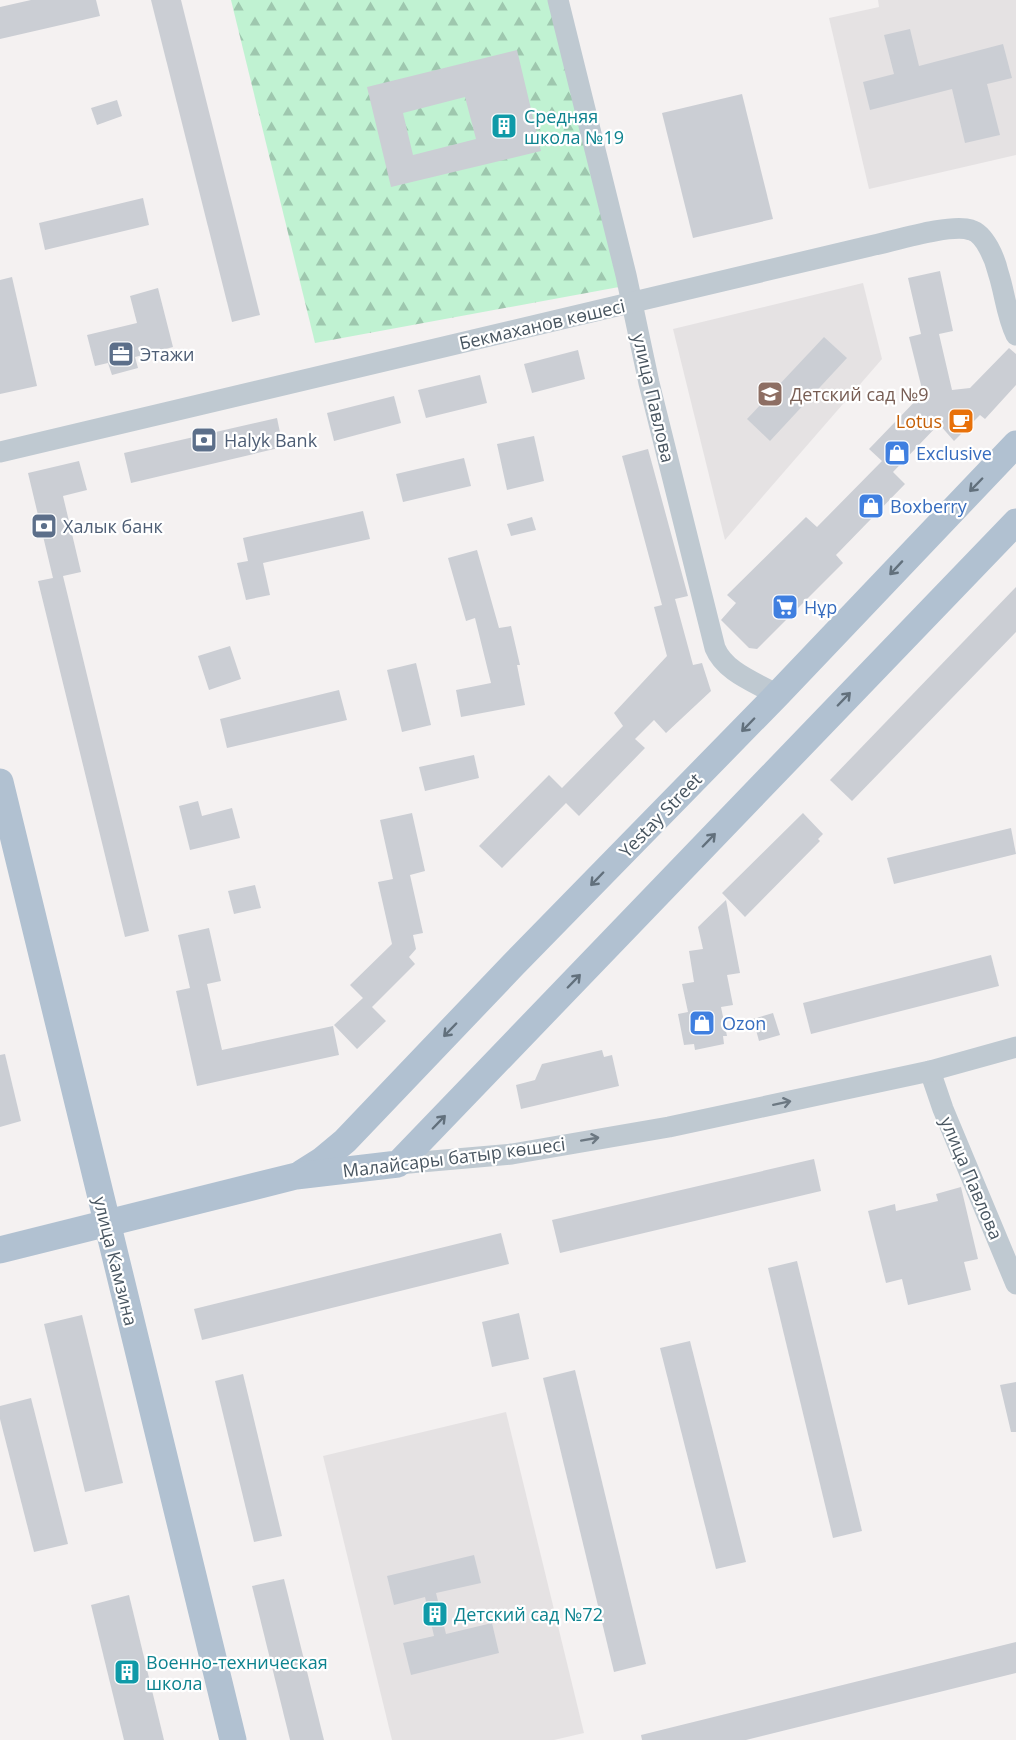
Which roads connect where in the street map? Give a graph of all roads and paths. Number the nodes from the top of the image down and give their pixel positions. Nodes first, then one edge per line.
1 (558, 0) edge
2 (632, 302) junction
3 (1016, 335) edge
4 (1016, 444) edge
5 (0, 452) edge
6 (1016, 522) edge
7 (777, 694) junction
8 (0, 782) edge
9 (1016, 1047) edge
10 (930, 1071) junction
11 (398, 1164) junction
12 (296, 1176) junction
13 (106, 1225) junction
14 (0, 1250) edge
15 (1016, 1284) edge
16 (233, 1740) edge

1 - 2 street, улица Павлова
2 - 3 street, Бекмаханов көшесі
2 - 5 street, Бекмаханов көшесі
2 - 7 street, улица Павлова
4 -> 7 main road, Yestay Street
11 -> 6 main road
7 -> 12 main road, Yestay Street
8 - 13 main road, улица Камзина
9 - 10 street, Малайсары батыр көшесі
11 -> 10 street, Малайсары батыр көшесі
10 - 15 street, улица Павлова
11 - 12 main road, Малайсары батыр көшесі
12 - 13 main road, Малайсары батыр көшесі
13 - 14 main road, Малайсары батыр көшесі
13 - 16 main road, улица Камзина

